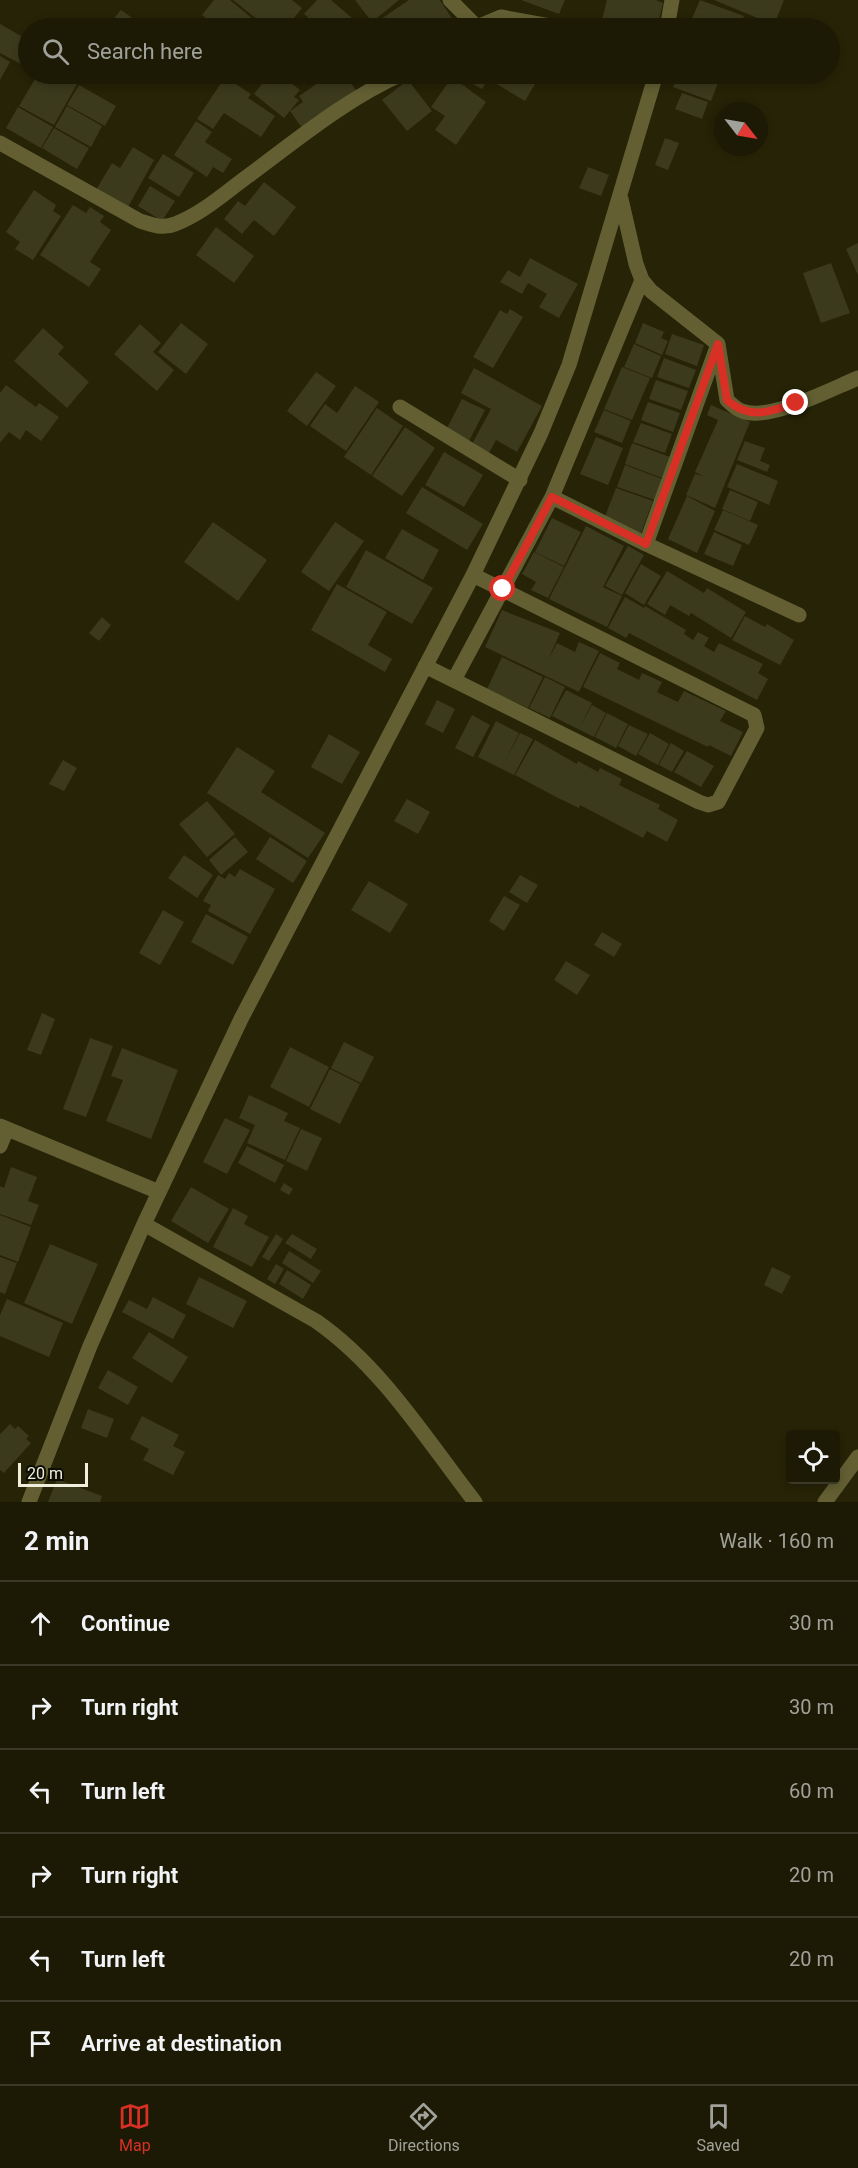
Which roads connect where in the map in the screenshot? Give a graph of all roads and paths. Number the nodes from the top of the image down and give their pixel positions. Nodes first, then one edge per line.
1 (450, 0) edge
2 (672, 0) edge
3 (467, 18) edge
4 (669, 18) edge
5 (379, 84) edge
6 (654, 84) edge
7 (0, 143) edge
8 (621, 199) junction
9 (642, 280) junction
10 (718, 344) junction
11 (858, 378) edge
12 (400, 407) dead end
13 (520, 480) junction
14 (552, 497) junction
15 (646, 544) junction
16 (473, 575) junction
17 (503, 589) junction
18 (799, 615) dead end
19 (425, 666) junction
20 (454, 680) junction
21 (3, 1128) edge
22 (0, 1146) edge
23 (159, 1192) junction
24 (144, 1224) junction
25 (858, 1457) edge
26 (29, 1502) edge
27 (475, 1502) edge
28 (825, 1502) edge

1 - 3 street
2 - 4 street
5 - 7 street
6 - 8 street
8 - 9 street
8 - 13 street
9 - 10 street
9 - 14 street
10 - 11 street
10 - 15 street
12 - 13 street
13 - 16 street
14 - 15 street
14 - 17 street
15 - 18 street
16 - 17 street
16 - 19 street
17 - 20 street
17 - 20 street
19 - 20 street
19 - 23 street
21 - 22 street
21 - 23 street
23 - 24 street
24 - 26 street
24 - 27 street
25 - 28 street

